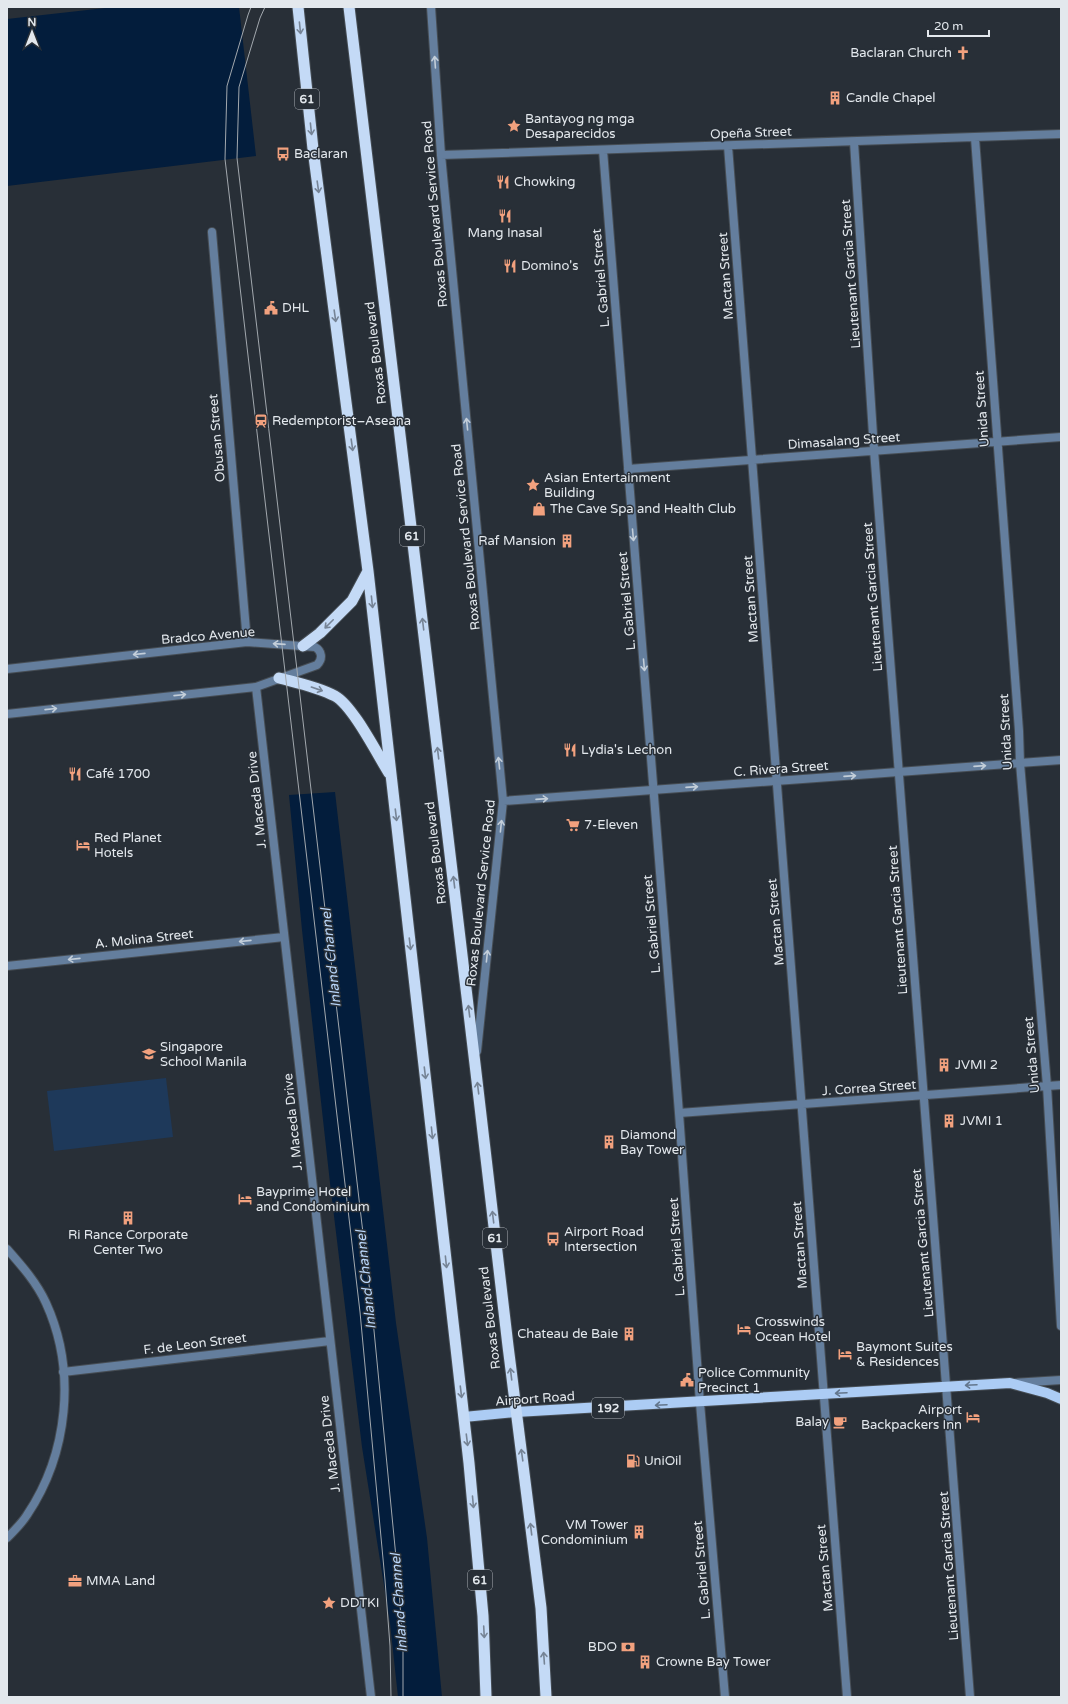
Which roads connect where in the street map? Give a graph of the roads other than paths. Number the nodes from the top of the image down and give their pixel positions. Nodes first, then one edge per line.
1 (298, 7) edge
2 (349, 7) edge
3 (431, 7) edge
4 (1061, 134) edge
5 (975, 138) junction
6 (854, 142) junction
7 (728, 146) junction
8 (603, 150) junction
9 (441, 155) junction
10 (212, 232) dead end
11 (1061, 437) edge
12 (996, 442) junction
13 (874, 450) junction
14 (752, 459) junction
15 (628, 469) junction
16 (368, 571) junction
17 (247, 642) junction
18 (303, 646) junction
19 (7, 669) edge
20 (279, 678) junction
21 (256, 687) junction
22 (7, 714) edge
23 (1061, 760) edge
24 (1020, 763) junction
25 (898, 772) junction
26 (391, 776) junction
27 (776, 781) junction
28 (654, 790) junction
29 (503, 802) junction
30 (284, 936) junction
31 (7, 966) edge
32 (475, 1064) junction
33 (1061, 1085) edge
34 (1047, 1086) junction
35 (923, 1096) junction
36 (802, 1105) junction
37 (679, 1113) junction
38 (7, 1249) edge
39 (1061, 1326) edge
40 (330, 1341) junction
41 (63, 1372) junction
42 (1061, 1380) edge
43 (1010, 1383) junction
44 (948, 1386) junction
45 (823, 1394) junction
46 (1061, 1399) edge
47 (700, 1403) junction
48 (516, 1412) junction
49 (464, 1417) junction
50 (7, 1538) edge
51 (371, 1697) edge
52 (486, 1697) edge
53 (546, 1697) edge
54 (725, 1697) edge
55 (847, 1697) edge
56 (970, 1697) edge

1 -> 16 highway, 61
32 -> 2 highway, Roxas Boulevard / 61
9 -> 3 street, Roxas Boulevard Service Road
4 - 5 street, Opeña Street
5 - 6 street, Opeña Street
5 - 12 street, Unida Street
6 - 7 street, Opeña Street
6 - 13 street, Lieutenant Garcia Street
7 - 8 street, Opeña Street
7 - 14 street, Mactan Street
8 - 9 street, Opeña Street
8 - 15 street, L. Gabriel Street
29 -> 9 street, Roxas Boulevard Service Road
10 - 17 street, Obusan Street
11 - 12 street, Dimasalang Street
12 - 13 street, Dimasalang Street
12 - 24 street, Unida Street
13 - 14 street, Dimasalang Street
13 - 25 street, Lieutenant Garcia Street
14 - 15 street, Dimasalang Street
14 - 27 street, Mactan Street
15 -> 28 street, L. Gabriel Street
16 -> 18 highway
16 -> 26 highway, 61
18 -> 17 street, Bradco Avenue
17 -> 19 street, Bradco Avenue
18 - 20 street, Bradco Avenue
20 - 21 street, Bradco Avenue
20 -> 26 highway
22 -> 21 street, Bradco Avenue
21 - 30 street, J. Maceda Drive
23 - 24 street, C. Rivera Street
25 -> 24 street, C. Rivera Street
24 - 34 street, Unida Street
27 -> 25 street, C. Rivera Street
25 - 35 street, Lieutenant Garcia Street
26 -> 49 highway, 61
28 -> 27 street, C. Rivera Street
27 - 36 street, Mactan Street
29 -> 28 street, C. Rivera Street
28 - 37 street, L. Gabriel Street
32 -> 29 street, Roxas Boulevard Service Road
30 -> 31 street, A. Molina Street
30 - 40 street, J. Maceda Drive
48 -> 32 highway, Roxas Boulevard / 61
33 - 34 street, J. Correa Street
34 - 35 street, J. Correa Street
34 - 39 street, Unida Street
35 - 36 street, J. Correa Street
35 - 44 street, Lieutenant Garcia Street
36 - 37 street, J. Correa Street
36 - 45 street, Mactan Street
37 - 47 street, L. Gabriel Street
38 - 41 street
40 - 41 street, F. de Leon Street
40 - 51 street, J. Maceda Drive
41 - 50 street
42 - 43 street
43 -> 44 main road, Airport Road / 192
43 - 46 main road, Airport Road / 192
44 -> 45 main road, Airport Road / 192
44 - 56 street, Lieutenant Garcia Street
45 - 47 main road, Airport Road / 192
45 - 55 street, Mactan Street
47 -> 48 main road, Airport Road / 192
47 - 54 street, L. Gabriel Street
48 - 49 main road, Airport Road / 192
53 -> 48 highway, Roxas Boulevard / 61
49 -> 52 highway, 61

